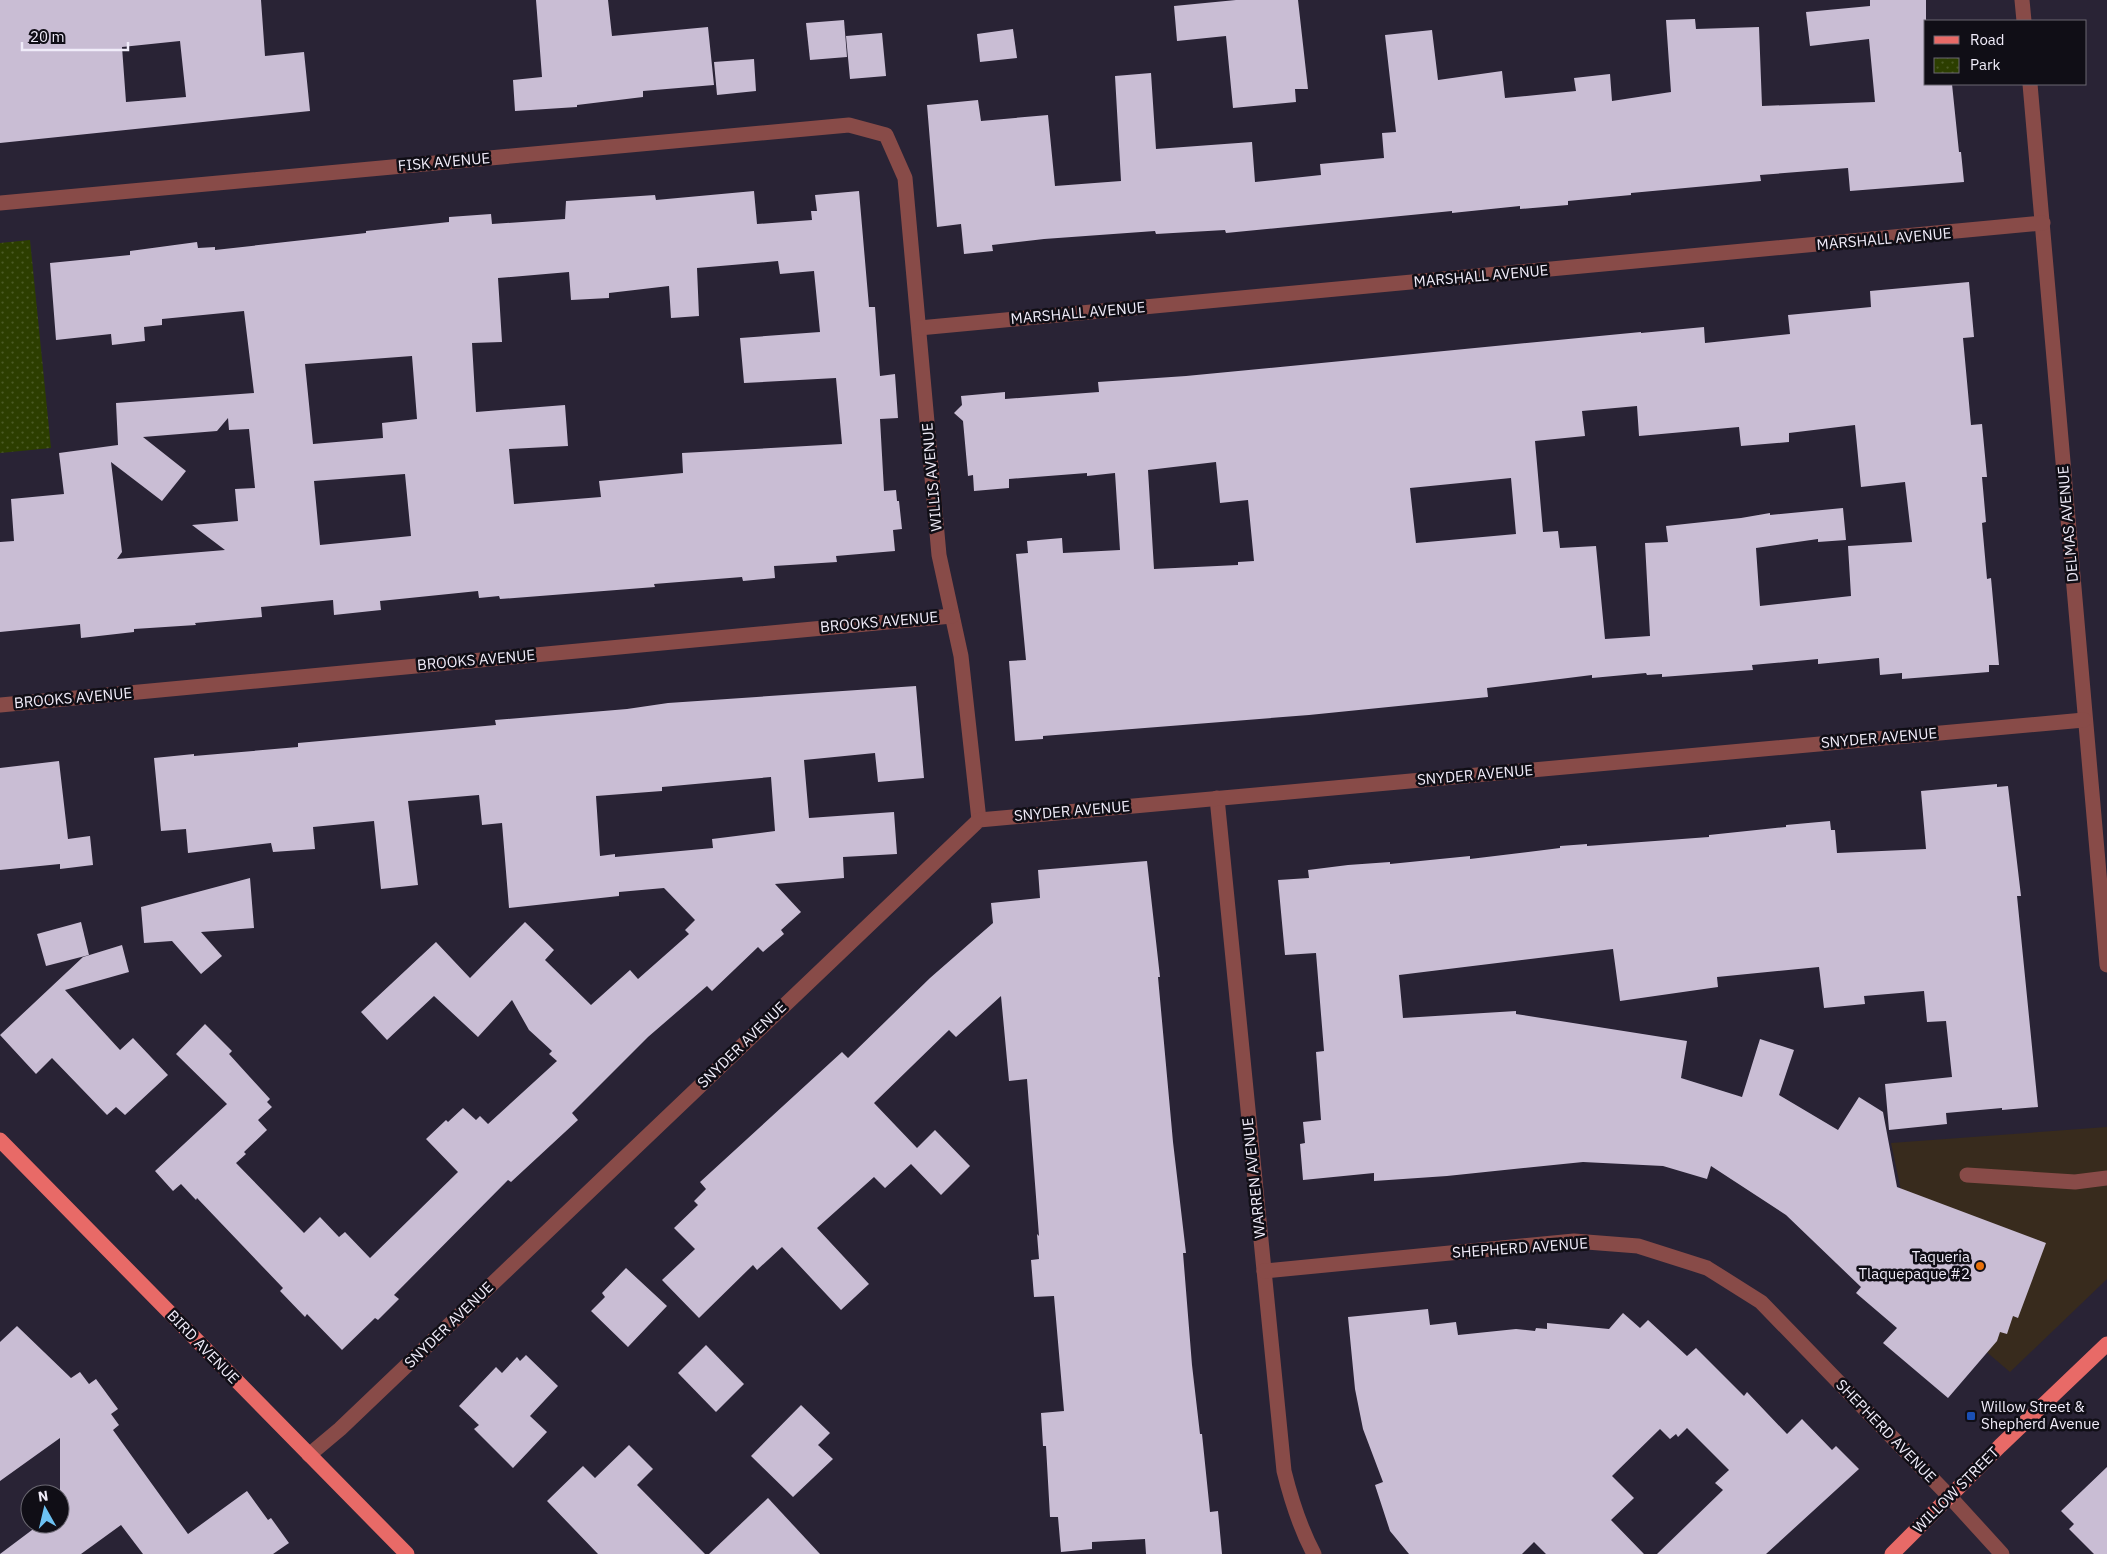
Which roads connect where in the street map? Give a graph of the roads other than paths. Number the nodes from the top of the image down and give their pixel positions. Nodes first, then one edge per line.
1 (2022, 0) edge
2 (2024, 20) edge
3 (2030, 85) edge
4 (886, 135) joint
5 (0, 203) edge
6 (2043, 223) junction
7 (919, 328) junction
8 (952, 616) junction
9 (0, 705) edge
10 (2084, 720) junction
11 (1217, 798) junction
12 (979, 820) junction
13 (2107, 965) edge
14 (0, 1140) edge
15 (1967, 1175) dead end
16 (2107, 1178) edge
17 (1264, 1271) junction
18 (2107, 1344) edge
19 (310, 1456) junction
20 (1950, 1497) junction
21 (407, 1554) edge
22 (1314, 1554) edge
23 (1892, 1554) edge
24 (2002, 1554) edge

1 - 2 street
3 - 6 street, DELMAS AVENUE
4 - 5 street, FISK AVENUE
4 - 7 street, WILLIS AVENUE
6 - 7 street, MARSHALL AVENUE
6 - 10 street, DELMAS AVENUE
7 - 8 street, WILLIS AVENUE
8 - 9 street, BROOKS AVENUE
8 - 12 street, WILLIS AVENUE
10 - 11 street, SNYDER AVENUE
10 - 13 street, DELMAS AVENUE
11 - 12 street, SNYDER AVENUE
11 - 17 street, WARREN AVENUE
12 - 19 street, SNYDER AVENUE
14 - 19 main road, BIRD AVENUE
15 - 16 street
17 - 20 street, SHEPHERD AVENUE
17 - 22 street, WARREN AVENUE
18 - 20 main road, WILLOW STREET
19 - 21 main road, BIRD AVENUE
20 - 23 main road, WILLOW STREET
20 - 24 street

